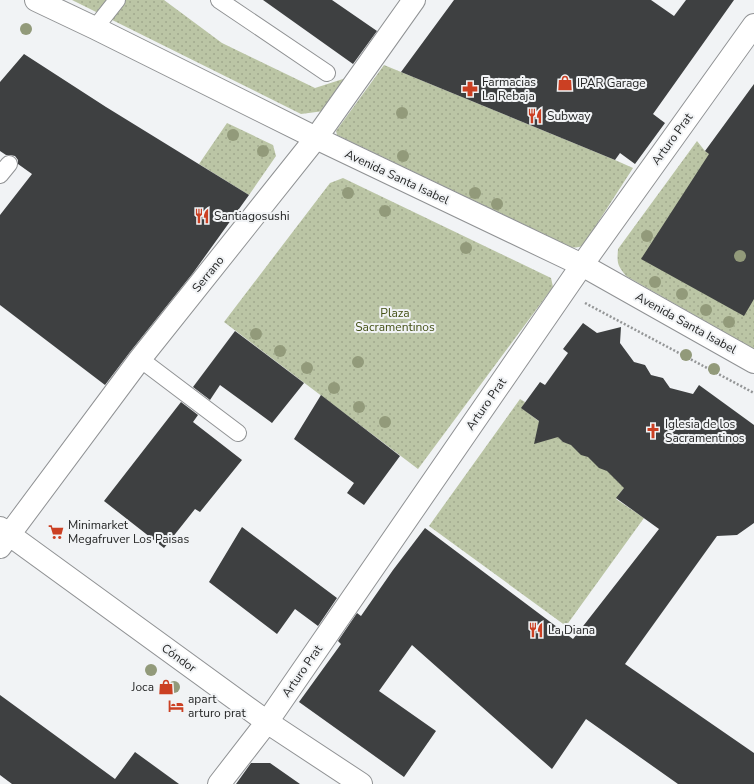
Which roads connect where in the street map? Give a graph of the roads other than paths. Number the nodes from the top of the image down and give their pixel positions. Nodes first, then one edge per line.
1 (36, 0) edge
2 (117, 0) edge
3 (219, 0) edge
4 (414, 0) edge
5 (754, 25) edge
6 (94, 28) junction
7 (327, 74) dead end
8 (316, 138) junction
9 (582, 265) junction
10 (140, 359) junction
11 (754, 362) edge
12 (238, 433) dead end
13 (3, 537) edge
14 (267, 722) junction
15 (219, 784) edge
16 (361, 784) edge

1 - 6 street, Avenida Santa Isabel
2 - 6 lane
3 - 7 lane
4 - 8 street, Serrano
5 - 9 street, Arturo Prat
6 - 8 street, Avenida Santa Isabel
8 - 9 street, Avenida Santa Isabel
8 - 10 street, Serrano
9 - 11 street, Avenida Santa Isabel
9 - 14 street, Arturo Prat
10 - 12 lane
10 - 13 street, Serrano
13 - 14 street, Cóndor
14 - 15 street, Arturo Prat
14 - 16 street, Cóndor

